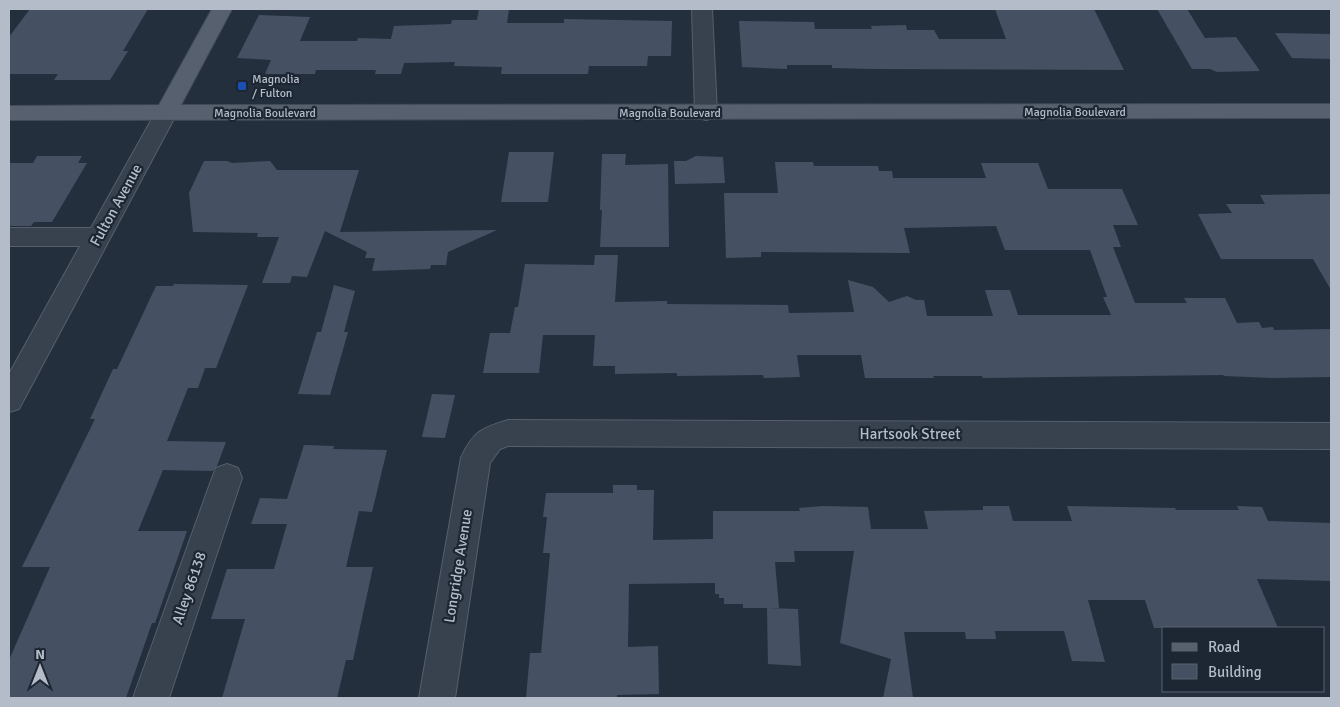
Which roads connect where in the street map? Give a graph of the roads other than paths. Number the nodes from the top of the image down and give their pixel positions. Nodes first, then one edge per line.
1 (222, 9) edge
2 (702, 9) edge
3 (1331, 111) edge
4 (706, 112) junction
5 (9, 113) edge
6 (166, 113) junction
7 (99, 236) junction
8 (9, 237) edge
9 (9, 400) edge
10 (1331, 436) edge
11 (490, 439) joint
12 (227, 478) dead end
13 (151, 698) edge
14 (437, 698) edge

1 - 6 main road, Fulton Avenue
2 - 4 street
3 - 4 main road, Magnolia Boulevard
4 - 6 main road, Magnolia Boulevard
5 - 6 main road, Magnolia Boulevard
6 - 7 street, Fulton Avenue
7 - 8 street
7 - 9 street, Fulton Avenue
10 - 11 street, Hartsook Street
11 - 14 street, Longridge Avenue
12 - 13 street, Alley 86138

